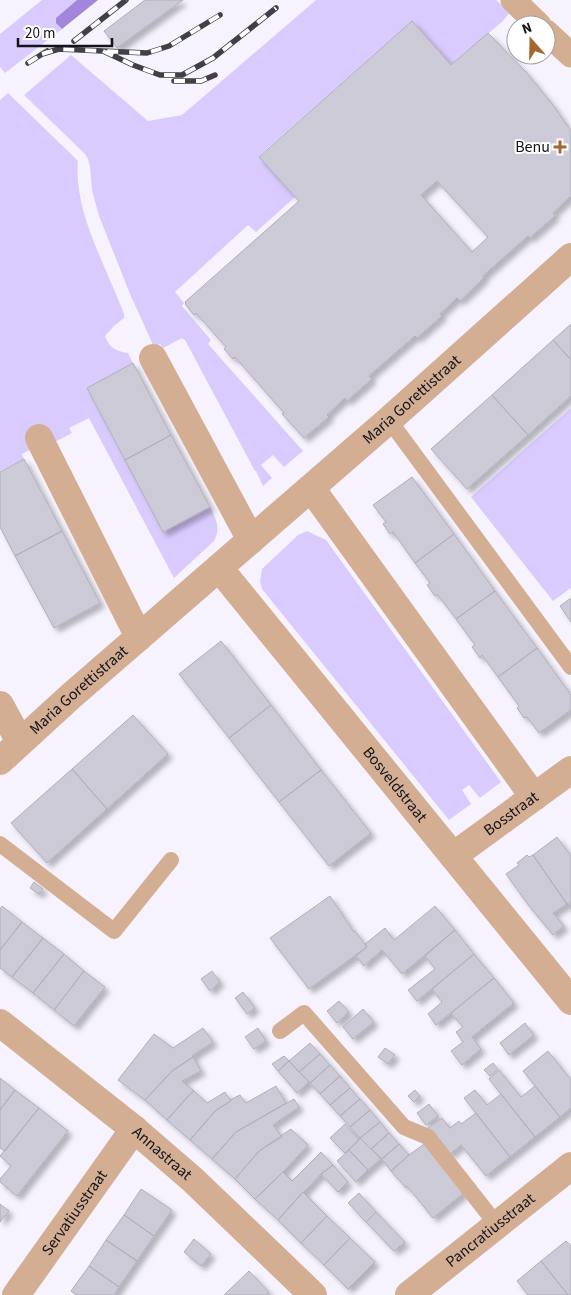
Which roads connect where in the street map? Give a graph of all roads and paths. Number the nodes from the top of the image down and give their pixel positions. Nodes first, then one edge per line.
1 (513, 0) edge
2 (529, 15) edge
3 (556, 42) edge
4 (571, 56) edge
5 (571, 257) edge
6 (153, 358) dead end
7 (389, 420) junction
8 (38, 438) dead end
9 (310, 488) junction
10 (251, 540) junction
11 (219, 568) junction
12 (139, 637) junction
13 (571, 667) edge
14 (0, 705) edge
15 (20, 742) junction
16 (0, 761) edge
17 (571, 770) edge
18 (534, 797) junction
19 (0, 844) edge
20 (454, 856) junction
21 (171, 860) dead end
22 (571, 1001) edge
23 (0, 1023) edge
24 (280, 1031) dead end
25 (134, 1129) junction
26 (571, 1166) edge
27 (497, 1224) junction
28 (16, 1295) edge
29 (314, 1295) edge
30 (409, 1295) edge

1 - 2 street
3 - 4 street
5 - 7 street, Maria Gorettistraat
6 - 10 street
7 - 9 street, Maria Gorettistraat
7 - 13 lane
8 - 12 street, Maria Gorettistraat
9 - 10 street, Maria Gorettistraat
9 - 18 street
10 - 11 street, Maria Gorettistraat
11 - 12 street, Maria Gorettistraat
11 - 20 street, Bosveldstraat
12 - 15 street, Maria Gorettistraat
14 - 15 street, Maria Gorettistraat
15 - 16 street, Maria Gorettistraat
17 - 18 street, Bosstraat
18 - 20 street, Bosstraat
19 - 21 lane
20 - 22 street, Bosveldstraat
23 - 25 street, Annastraat
24 - 27 lane
25 - 28 street, Servatiusstraat
25 - 29 street, Annastraat
26 - 27 street, Pancratiusstraat
27 - 30 street, Pancratiusstraat

